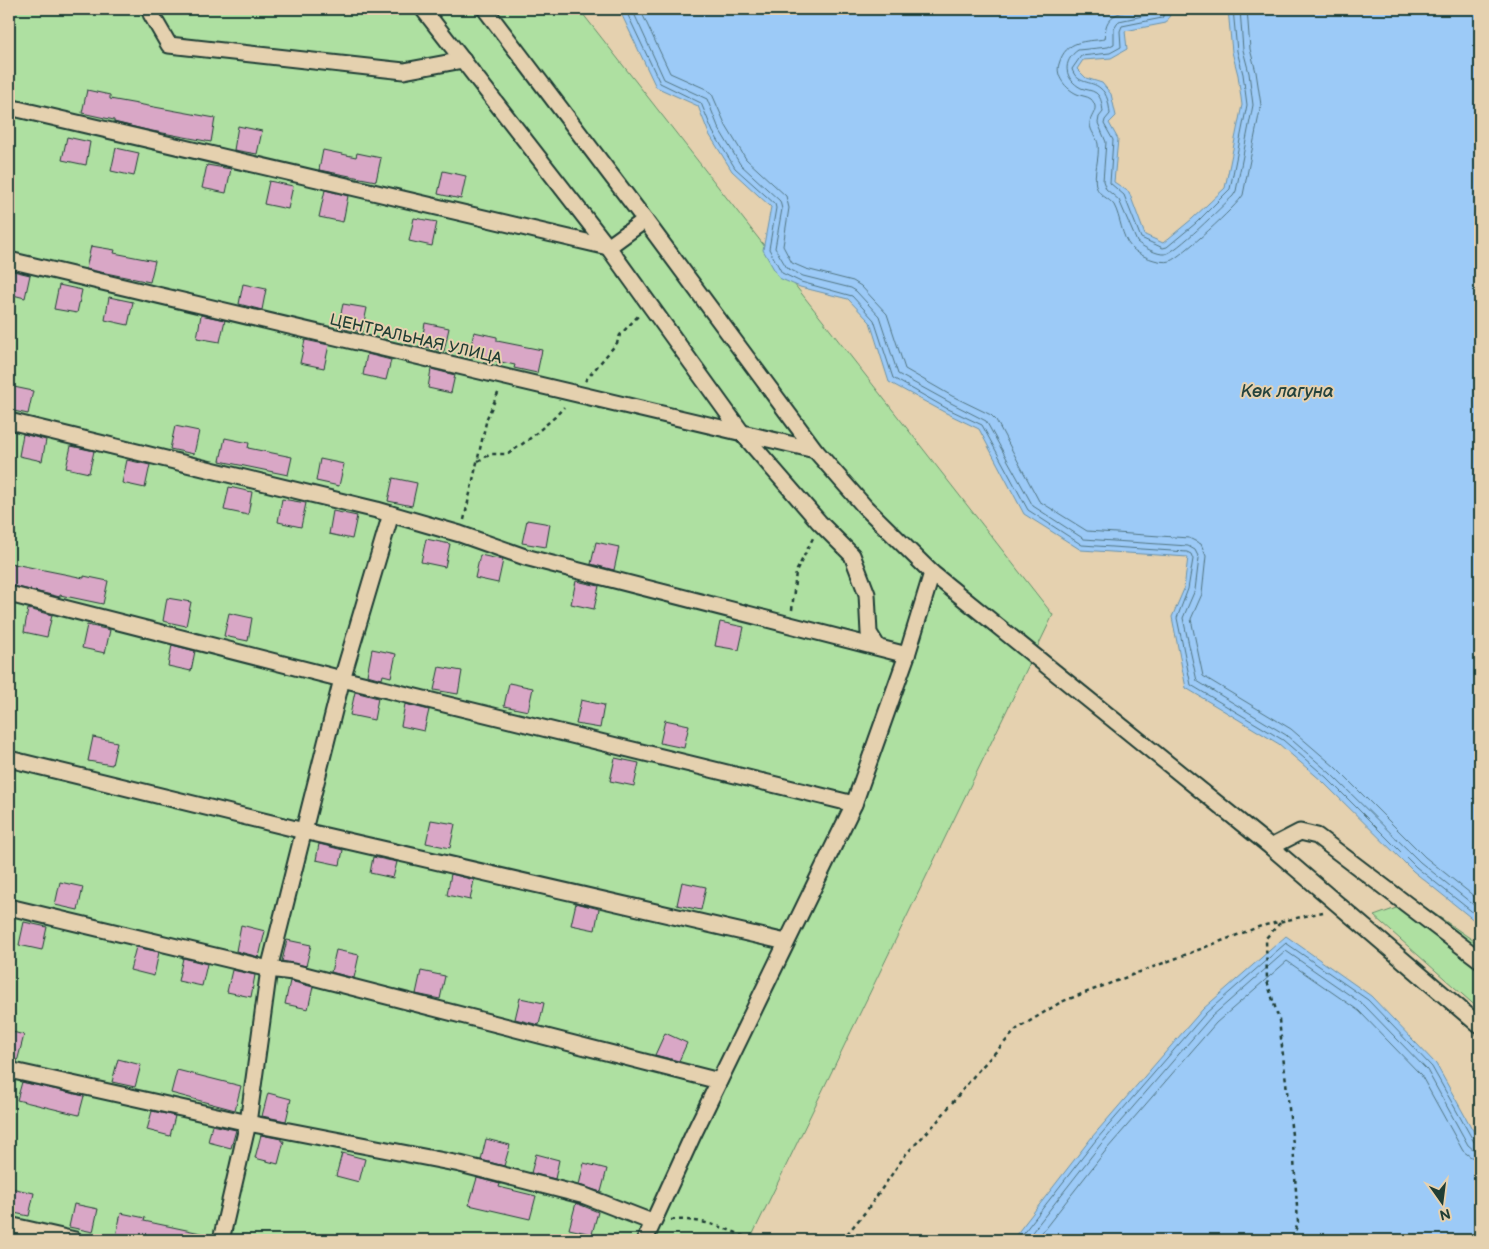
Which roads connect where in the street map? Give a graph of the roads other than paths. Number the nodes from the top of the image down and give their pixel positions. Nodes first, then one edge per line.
1 (152, 9) edge
2 (423, 9) edge
3 (485, 9) edge
4 (463, 60) junction
5 (9, 107) edge
6 (645, 220) junction
7 (608, 247) junction
8 (9, 260) edge
9 (9, 421) edge
10 (742, 433) junction
11 (815, 450) junction
12 (391, 514) junction
13 (932, 573) junction
14 (9, 594) edge
15 (878, 646) junction
16 (907, 655) junction
17 (342, 679) junction
18 (9, 759) edge
19 (854, 804) junction
20 (304, 830) junction
21 (1271, 847) junction
22 (9, 907) edge
23 (786, 942) junction
24 (1480, 960) edge
25 (269, 969) junction
26 (1480, 1026) edge
27 (9, 1070) edge
28 (719, 1081) junction
29 (248, 1123) junction
30 (652, 1222) junction
31 (9, 1225) edge
32 (75, 1240) edge
33 (221, 1240) edge
34 (645, 1240) edge

1 - 4 street
2 - 4 street
3 - 6 street
4 - 7 street
5 - 7 street
6 - 7 street
6 - 11 street
7 - 10 street
8 - 10 street, ЦЕНТРАЛЬНАЯ УЛИЦА
9 - 12 street
10 - 11 street, ЦЕНТРАЛЬНАЯ УЛИЦА
10 - 15 street
11 - 13 street
12 - 15 street
12 - 17 street
13 - 16 street
13 - 21 street
14 - 17 street
15 - 16 street
16 - 19 street
17 - 19 street
17 - 20 street
18 - 20 street
19 - 23 street
20 - 23 street
20 - 25 street
21 - 24 street
21 - 26 street
22 - 25 street
23 - 28 street
25 - 28 street
25 - 29 street
27 - 29 street
28 - 30 street
29 - 30 street
29 - 33 street
30 - 34 street
31 - 32 street

